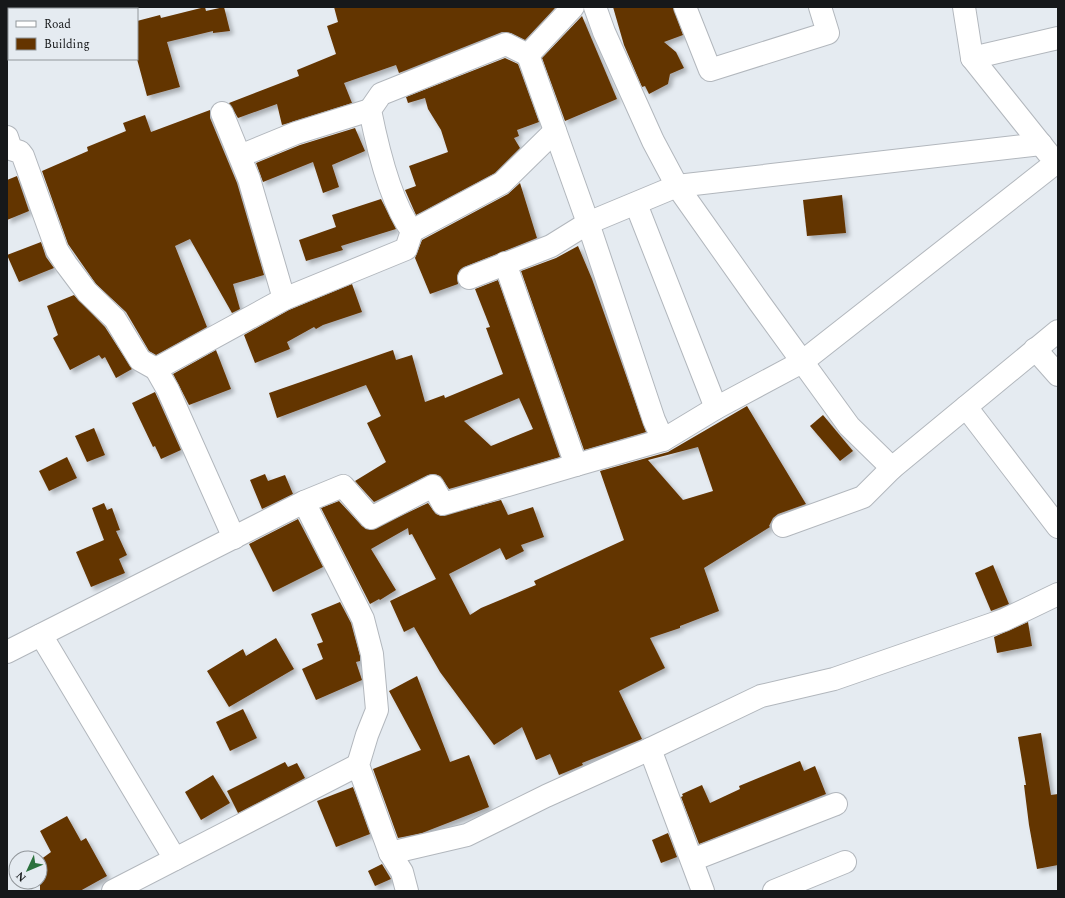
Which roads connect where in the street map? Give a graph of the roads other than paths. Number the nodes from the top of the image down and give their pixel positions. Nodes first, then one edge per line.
1 (573, 7) edge
2 (595, 7) edge
3 (685, 7) edge
4 (820, 7) edge
5 (964, 7) edge
6 (1058, 38) edge
7 (528, 54) junction
8 (972, 58) junction
9 (370, 110) junction
10 (222, 112) dead end
11 (555, 131) junction
12 (1041, 144) junction
13 (8, 145) edge
14 (240, 156) junction
15 (1057, 163) edge
16 (677, 186) junction
17 (636, 204) junction
18 (588, 223) junction
19 (412, 231) junction
20 (505, 264) junction
21 (469, 278) dead end
22 (284, 299) junction
23 (1058, 330) edge
24 (1035, 349) junction
25 (802, 362) junction
26 (156, 369) junction
27 (1058, 375) edge
28 (966, 407) junction
29 (716, 408) junction
30 (663, 440) junction
31 (576, 465) junction
32 (892, 468) junction
33 (304, 502) junction
34 (1055, 518) edge
35 (783, 526) dead end
36 (234, 538) junction
37 (1058, 594) edge
38 (41, 635) junction
39 (7, 652) edge
40 (650, 749) junction
41 (358, 765) junction
42 (836, 804) dead end
43 (390, 852) junction
44 (175, 859) junction
45 (692, 860) junction
46 (845, 862) dead end
47 (113, 891) edge
48 (407, 891) edge
49 (703, 891) edge
50 (774, 891) edge

1 - 7 street
2 - 16 street
3 - 4 street
5 - 8 street
6 - 8 street
7 - 9 street
7 - 11 street
8 - 12 street
9 - 14 street
9 - 19 street
10 - 14 street
11 - 18 street
11 - 19 street
12 - 15 street
12 - 16 street
13 - 26 street
14 - 22 street
15 - 25 street
16 - 17 street
16 - 25 street
17 - 18 street
17 - 29 street
18 - 20 street
18 - 30 street
19 - 22 street
20 - 21 street
20 - 31 street
22 - 26 street
23 - 24 street
24 - 27 street
24 - 28 street
25 - 29 street
25 - 32 street
26 - 36 street
28 - 32 street
28 - 34 street
29 - 30 street
30 - 31 street
31 - 33 street
32 - 35 street
33 - 36 street
33 - 41 street
36 - 38 street
37 - 40 street
38 - 39 street
38 - 44 street
40 - 43 street
40 - 45 street
41 - 43 street
41 - 44 street
42 - 45 street
43 - 48 street
44 - 47 street
45 - 49 street
46 - 50 street

